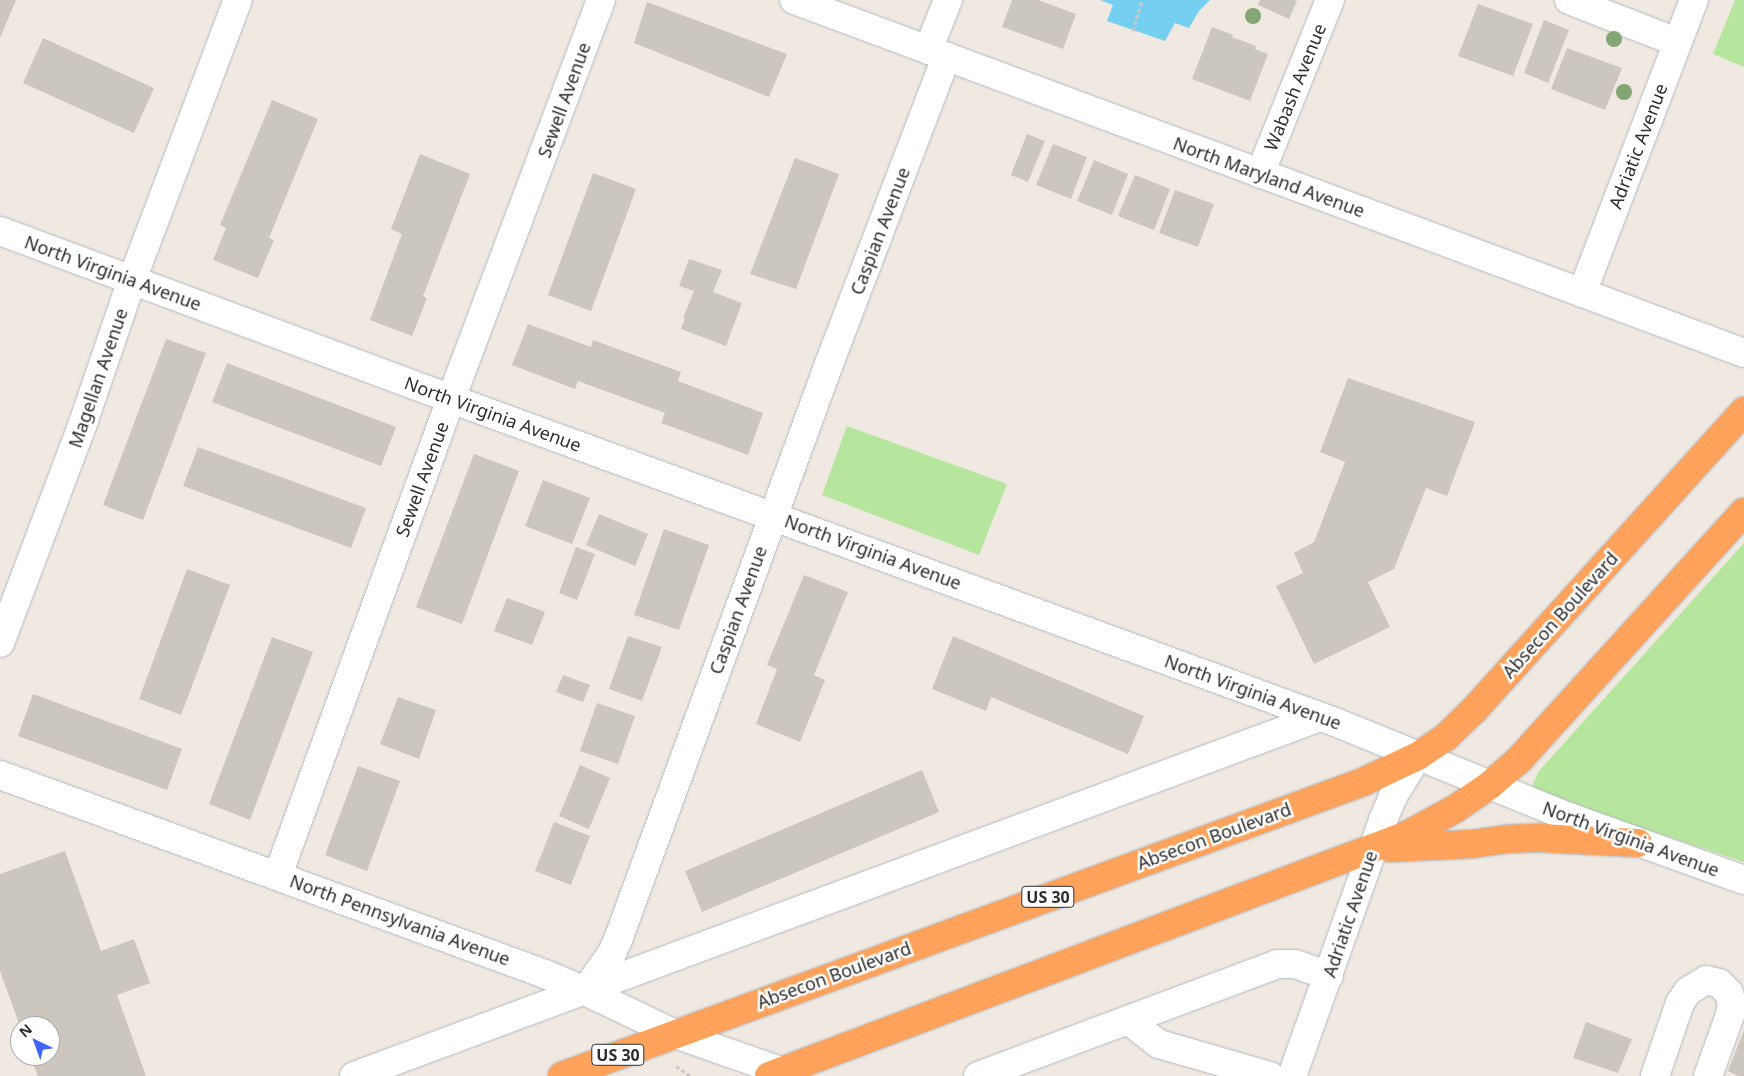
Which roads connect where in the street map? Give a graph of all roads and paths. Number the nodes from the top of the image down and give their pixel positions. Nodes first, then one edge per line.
1 (238, 0) edge
2 (601, 0) edge
3 (794, 0) edge
4 (948, 0) edge
5 (1142, 0) edge
6 (1330, 0) edge
7 (1569, 0) edge
8 (1694, 0) edge
9 (1133, 31) dead end
10 (1677, 42) junction
11 (937, 53) junction
12 (1260, 174) junction
13 (0, 231) edge
14 (132, 280) junction
15 (1582, 293) junction
16 (1744, 353) edge
17 (451, 399) junction
18 (1744, 411) edge
19 (1744, 512) edge
20 (773, 516) junction
21 (0, 643) edge
22 (1320, 716) junction
23 (1418, 756) junction
24 (0, 775) edge
25 (1490, 785) junction
26 (1638, 843) junction
27 (1373, 848) junction
28 (278, 875) junction
29 (1744, 880) edge
30 (1329, 976) junction
31 (585, 991) junction
32 (1128, 1020) junction
33 (675, 1034) junction
34 (674, 1064) dead end
35 (781, 1075) edge
36 (354, 1076) edge
37 (562, 1076) edge
38 (692, 1076) edge
39 (978, 1076) edge
40 (1270, 1076) edge
41 (1292, 1076) edge
42 (1655, 1076) edge
43 (1708, 1076) edge

1 - 14 street, Magellan Avenue
2 - 17 street, Sewell Avenue
3 - 11 street, North Maryland Avenue
4 - 11 street, Caspian Avenue
5 - 9 path
6 - 12 street, Wabash Avenue
7 - 10 street
8 - 10 street, Adriatic Avenue
10 - 15 street, Adriatic Avenue
11 - 12 street, North Maryland Avenue
11 - 20 street, Caspian Avenue
12 - 15 street, North Maryland Avenue
13 - 14 street, North Virginia Avenue
14 - 17 street, North Virginia Avenue
14 - 21 street, Magellan Avenue
15 - 16 street, North Maryland Avenue
17 - 20 street, North Virginia Avenue
17 - 28 street, Sewell Avenue
18 - 23 highway, Absecon Boulevard
19 - 25 highway
20 - 22 street, North Virginia Avenue
20 - 31 street, Caspian Avenue
22 - 23 street, North Virginia Avenue
22 - 31 street
23 - 25 street, North Virginia Avenue
23 - 27 street, Adriatic Avenue
23 - 33 highway, Absecon Boulevard / US 30
24 - 28 street, North Pennsylvania Avenue
25 - 26 street, North Virginia Avenue
25 - 27 highway
26 - 27 highway
26 - 29 street, North Virginia Avenue
27 - 30 street, Adriatic Avenue
27 - 35 highway
28 - 31 street, North Pennsylvania Avenue
30 - 32 street
30 - 41 street, Adriatic Avenue
31 - 33 street, North Pennsylvania Avenue
31 - 36 street
32 - 39 street
32 - 40 street
33 - 35 street, North Pennsylvania Avenue
33 - 37 highway, Absecon Boulevard / US 30
34 - 38 path
42 - 43 street

